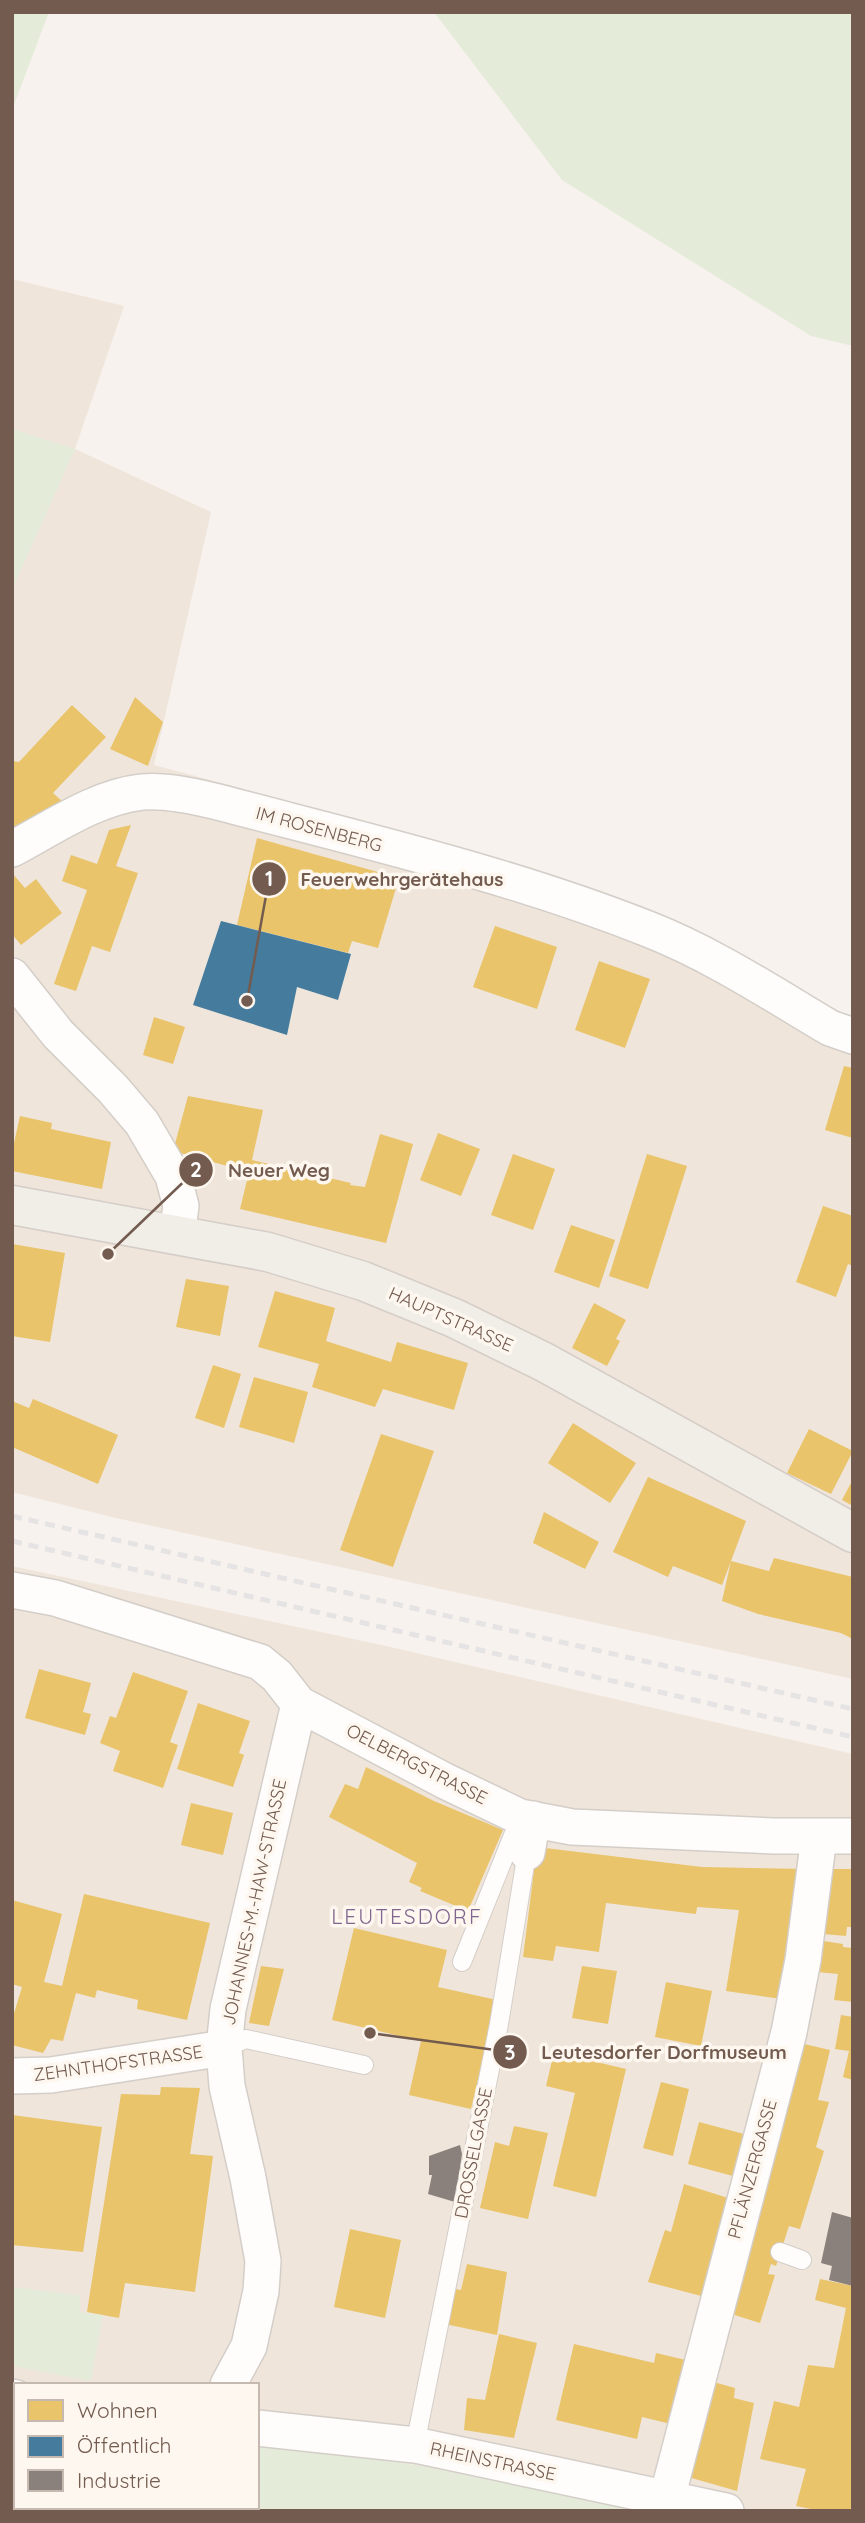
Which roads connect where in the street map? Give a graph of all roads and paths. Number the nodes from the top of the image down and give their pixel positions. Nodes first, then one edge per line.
1 (12, 849) edge
2 (12, 976) edge
3 (853, 1036) edge
4 (12, 1206) edge
5 (177, 1234) junction
6 (853, 1533) edge
7 (12, 1590) edge
8 (299, 1704) junction
9 (527, 1829) junction
10 (836, 1836) edge
11 (462, 1962) dead end
12 (224, 2048) junction
13 (364, 2064) dead end
14 (12, 2077) edge
15 (780, 2252) dead end
16 (802, 2259) dead end
17 (229, 2383) edge
18 (259, 2428) edge
19 (415, 2445) junction
20 (667, 2498) junction
21 (726, 2511) edge

1 - 3 street, IM ROSENBERG
2 - 5 street
4 - 5 main road, HAUPTSTRASSE
5 - 6 main road, HAUPTSTRASSE
7 - 8 street, OELBERGSTRASSE
8 - 9 street, OELBERGSTRASSE
8 - 12 street, JOHANNES-M.-HAW-STRASSE
9 - 10 street, OELBERGSTRASSE
9 - 11 lane
9 - 19 lane, DROSSELGASSE
10 - 20 street, PFLÄNZERGASSE
12 - 13 lane
12 - 14 street, ZEHNTHOFSTRASSE
12 - 17 street, JOHANNES-M.-HAW-STRASSE
15 - 16 lane
18 - 19 street, RHEINSTRASSE
19 - 20 street, RHEINSTRASSE
20 - 21 street, RHEINSTRASSE

